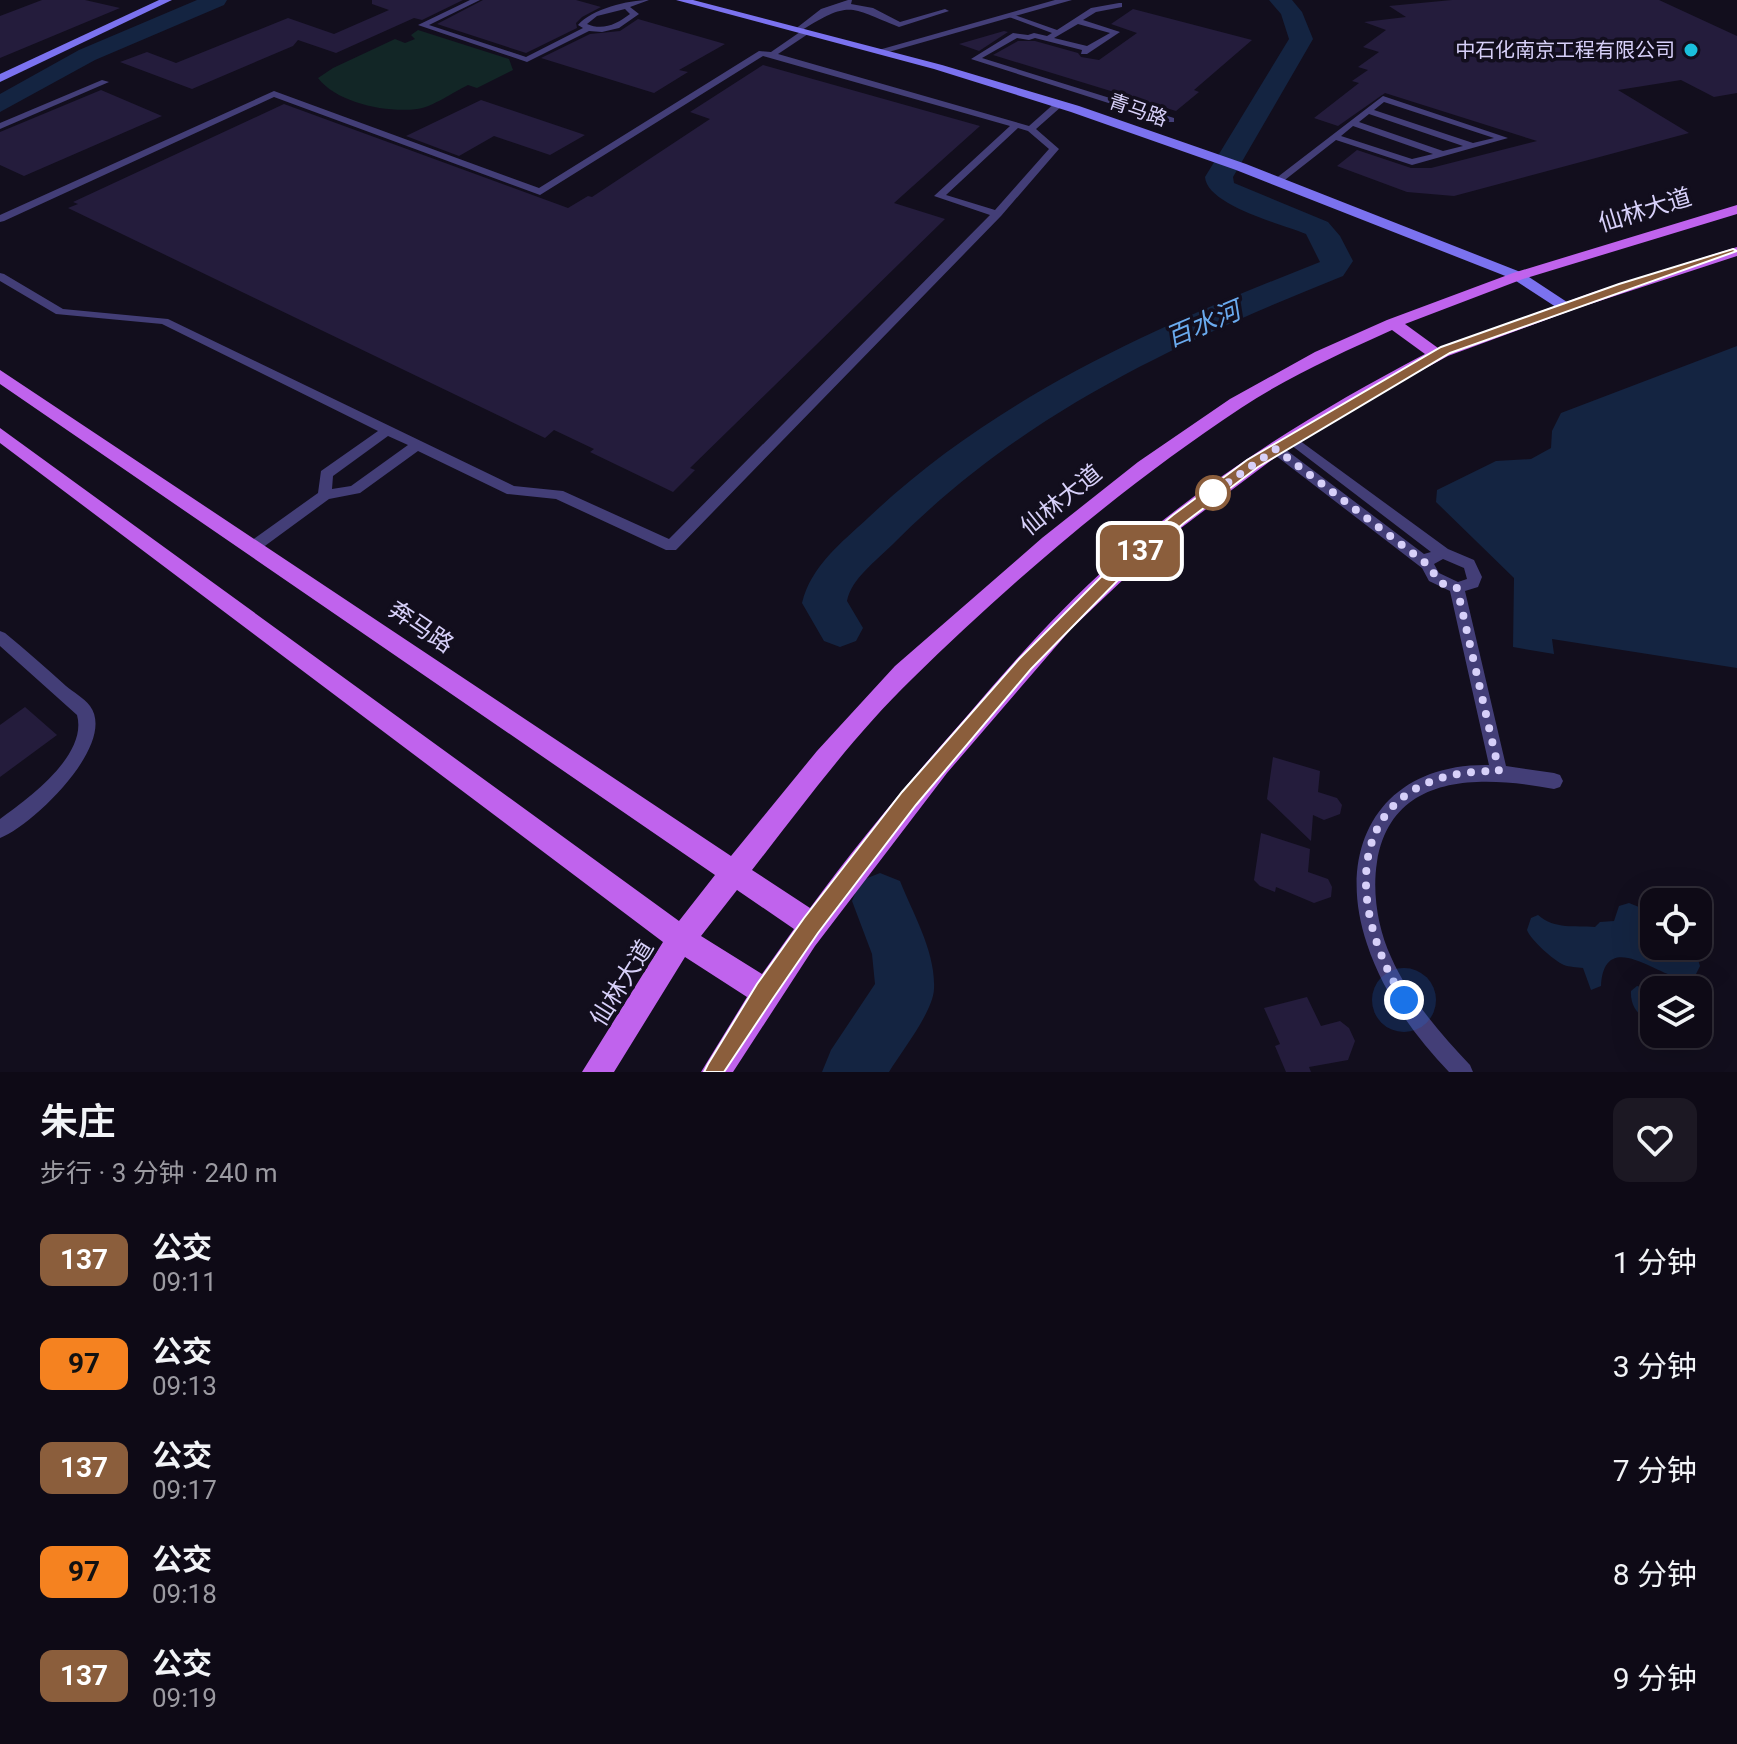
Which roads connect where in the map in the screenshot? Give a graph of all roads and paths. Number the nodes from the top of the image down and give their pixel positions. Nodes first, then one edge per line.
1 (167, 0) edge
2 (476, 0) edge
3 (645, 0) edge
4 (681, 0) edge
5 (853, 0) edge
6 (1067, 0) edge
7 (842, 4) junction
8 (1119, 5) dead end
9 (628, 9) junction
10 (945, 11) dead end
11 (1012, 15) junction
12 (1077, 21) junction
13 (587, 29) junction
14 (801, 31) junction
15 (1057, 32) junction
16 (1047, 39) junction
17 (881, 51) junction
18 (772, 55) junction
19 (0, 78) edge
20 (105, 82) dead end
21 (1059, 104) junction
22 (1367, 111) junction
23 (1171, 120) dead end
24 (1352, 123) junction
25 (1016, 125) junction
26 (0, 126) edge
27 (1031, 129) junction
28 (1335, 137) junction
29 (1473, 146) junction
30 (1443, 154) junction
31 (1278, 181) junction
32 (1737, 209) edge
33 (997, 214) junction
34 (0, 219) edge
35 (1737, 251) edge
36 (0, 276) edge
37 (1518, 276) junction
38 (1565, 306) junction
39 (1393, 323) junction
40 (1437, 355) junction
41 (0, 376) edge
42 (386, 431) junction
43 (0, 434) edge
44 (1284, 444) junction
45 (416, 446) junction
46 (325, 495) junction
47 (253, 547) junction
48 (1443, 553) junction
49 (1427, 564) junction
50 (1457, 588) junction
51 (0, 637) edge
52 (1499, 771) junction
53 (1554, 781) dead end
54 (0, 830) edge
55 (733, 872) junction
56 (811, 925) junction
57 (681, 939) junction
58 (765, 992) junction
59 (597, 1072) edge
60 (716, 1072) edge
61 (1463, 1072) edge

1 - 19 street
2 - 13 lane
3 - 9 lane
4 - 14 street, 青马路
5 - 7 lane
6 - 11 street
7 - 10 lane
7 - 14 lane
8 - 12 lane
9 - 13 lane
9 - 13 lane
11 - 15 lane
11 - 17 street
12 - 15 lane
12 - 16 lane
14 - 17 street, 青马路
14 - 18 lane
15 - 16 lane
16 - 23 lane
17 - 21 street, 青马路
18 - 25 lane
18 - 34 lane
20 - 26 lane
21 - 27 lane
21 - 31 street, 青马路
22 - 24 lane
22 - 29 lane
22 - 29 lane
24 - 28 lane
24 - 30 lane
25 - 27 lane
25 - 33 lane
27 - 33 lane
28 - 30 lane
28 - 31 lane
29 - 30 lane
31 - 37 street, 青马路
32 - 37 main road, 仙林大道
33 - 45 lane
35 - 38 main road
36 - 42 lane
37 - 38 street, 青马路
37 - 39 main road, 仙林大道
38 - 40 main road
39 - 40 main road
39 - 55 main road, 仙林大道
40 - 44 main road
41 - 47 main road, 奔马路
42 - 45 lane
42 - 46 lane
43 - 57 main road
44 - 48 lane
44 - 49 lane
44 - 56 main road
45 - 46 lane
46 - 47 lane
47 - 55 main road, 奔马路
48 - 49 lane
48 - 50 lane
49 - 50 lane
50 - 52 lane
51 - 54 lane
52 - 53 lane
52 - 61 lane
55 - 56 main road, 奔马路
55 - 57 main road, 仙林大道
56 - 58 main road
57 - 58 main road
57 - 59 main road, 仙林大道
58 - 60 main road

